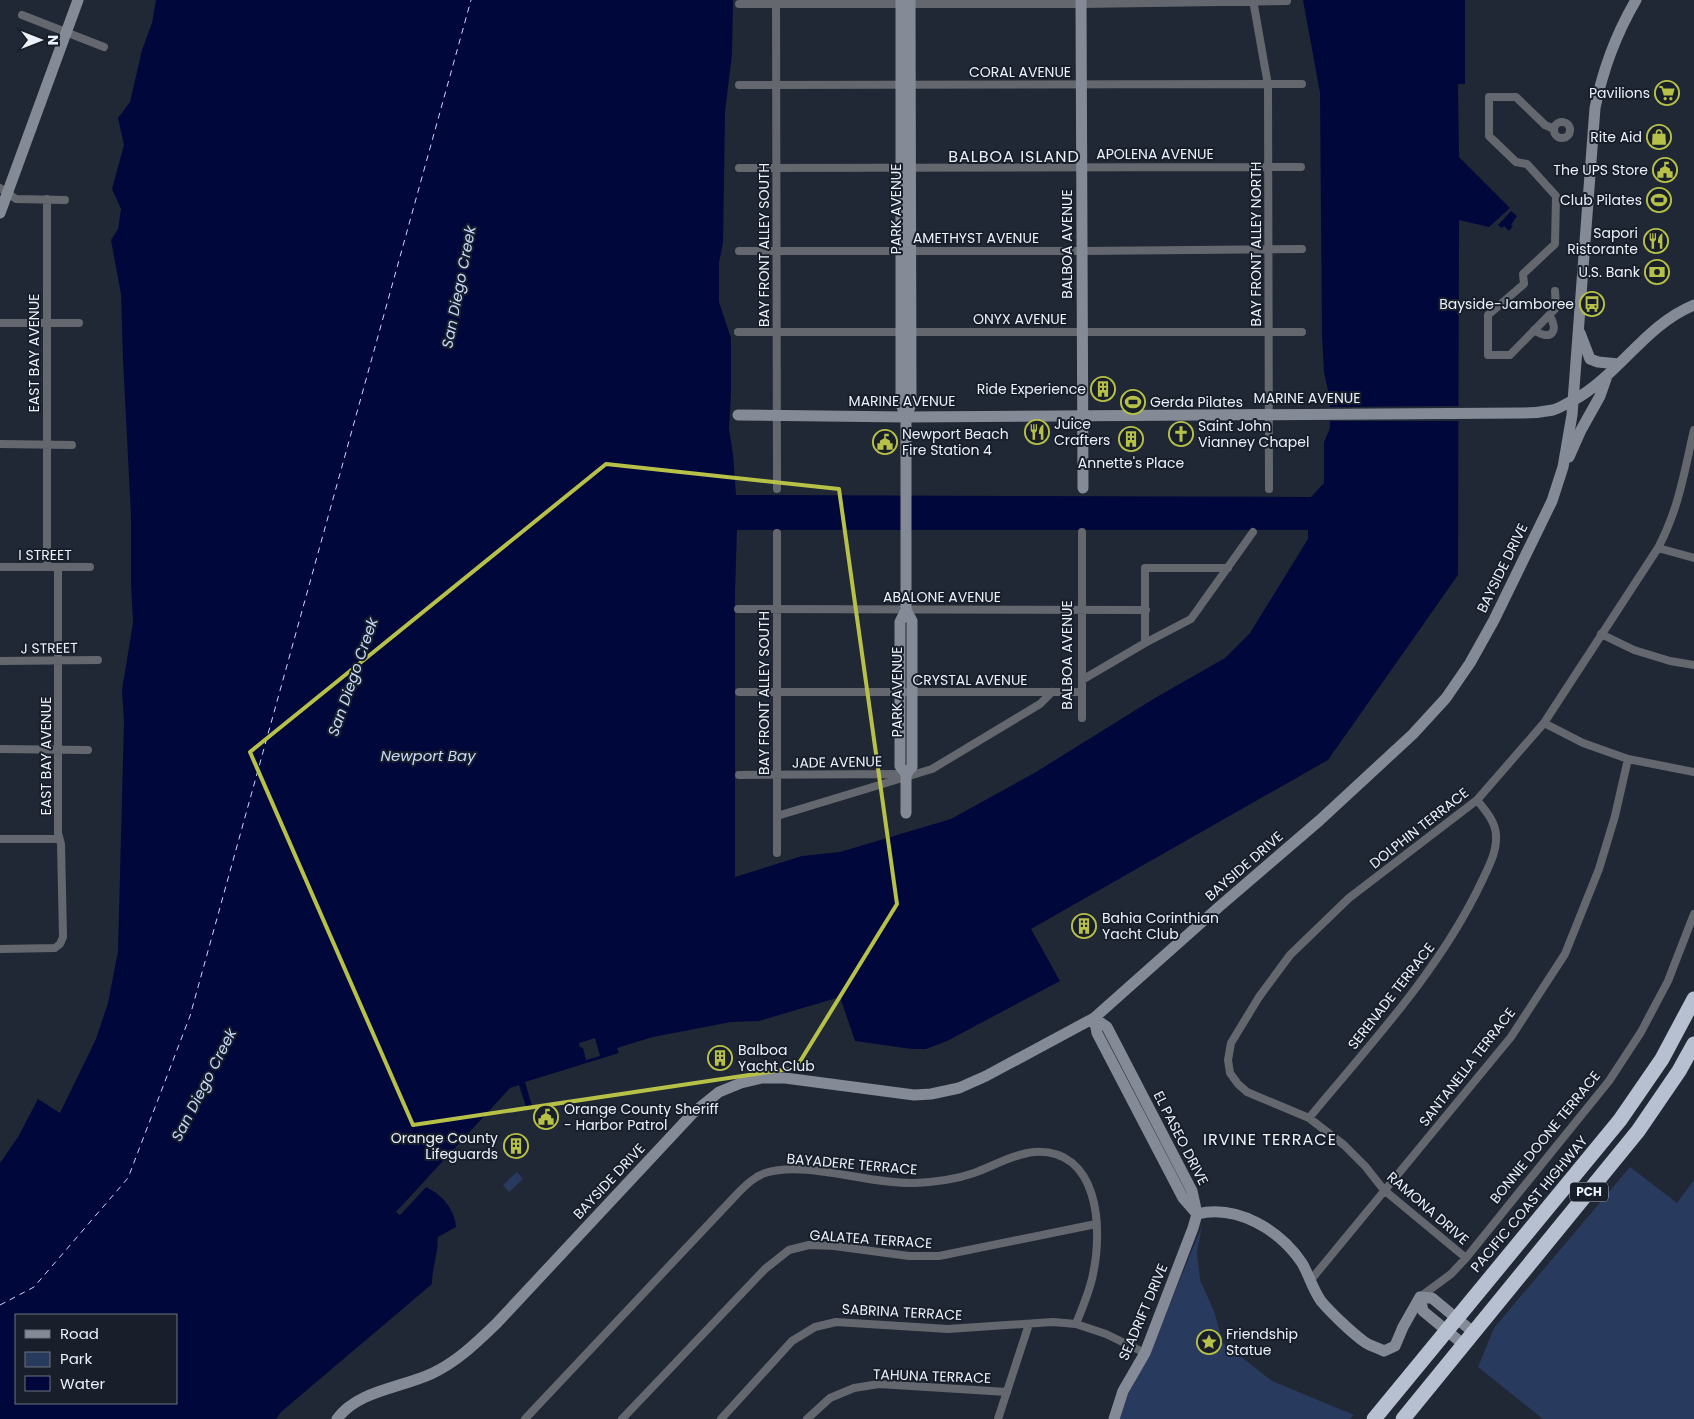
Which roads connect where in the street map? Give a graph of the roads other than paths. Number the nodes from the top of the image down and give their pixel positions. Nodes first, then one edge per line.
1 (78, 0) edge
2 (1636, 0) edge
3 (1253, 1) edge
4 (1287, 1) dead end
5 (776, 2) edge
6 (906, 2) edge
7 (1081, 2) edge
8 (739, 4) dead end
9 (22, 15) dead end
10 (66, 32) junction
11 (104, 47) dead end
12 (1302, 84) dead end
13 (739, 85) dead end
14 (1081, 85) junction
15 (1268, 85) junction
16 (776, 86) junction
17 (906, 86) junction
18 (1554, 129) dead end
19 (1082, 166) junction
20 (1301, 166) dead end
21 (1268, 167) junction
22 (739, 168) dead end
23 (776, 168) junction
24 (906, 168) junction
25 (3, 190) edge
26 (47, 199) junction
27 (65, 200) dead end
28 (0, 213) edge
29 (1268, 249) junction
30 (1302, 249) dead end
31 (906, 250) junction
32 (739, 251) dead end
33 (776, 251) junction
34 (1082, 251) junction
35 (1555, 291) dead end
36 (1694, 305) edge
37 (1549, 315) junction
38 (0, 323) edge
39 (47, 323) junction
40 (79, 323) dead end
41 (1578, 326) junction
42 (1534, 330) junction
43 (738, 332) dead end
44 (777, 332) junction
45 (907, 332) junction
46 (1082, 332) junction
47 (1269, 332) junction
48 (1302, 332) dead end
49 (1619, 364) junction
50 (1607, 376) junction
51 (1573, 400) junction
52 (1269, 413) junction
53 (738, 415) dead end
54 (1082, 415) junction
55 (777, 416) junction
56 (906, 417) junction
57 (1694, 430) edge
58 (0, 444) edge
59 (46, 445) junction
60 (72, 445) dead end
61 (1564, 467) junction
62 (1084, 488) dead end
63 (777, 489) dead end
64 (1269, 489) dead end
65 (1082, 532) dead end
66 (1253, 532) dead end
67 (777, 533) dead end
68 (1658, 548) junction
69 (1694, 558) edge
70 (0, 567) edge
71 (47, 567) junction
72 (58, 567) junction
73 (90, 567) dead end
74 (1228, 568) junction
75 (776, 609) junction
76 (738, 610) dead end
77 (906, 610) junction
78 (1082, 610) junction
79 (1146, 610) junction
80 (1601, 634) junction
81 (1145, 643) junction
82 (58, 660) junction
83 (98, 660) dead end
84 (0, 661) edge
85 (1694, 665) edge
86 (1082, 680) junction
87 (739, 692) dead end
88 (777, 692) junction
89 (1052, 692) junction
90 (1082, 692) junction
91 (900, 693) junction
92 (912, 693) junction
93 (1082, 718) dead end
94 (1544, 723) junction
95 (0, 749) edge
96 (58, 750) junction
97 (88, 750) dead end
98 (1628, 759) junction
99 (1694, 772) edge
100 (739, 775) dead end
101 (777, 775) junction
102 (906, 775) junction
103 (1477, 800) junction
104 (906, 813) dead end
105 (777, 816) junction
106 (0, 839) edge
107 (59, 839) junction
108 (777, 853) dead end
109 (1694, 914) edge
110 (0, 949) edge
111 (1694, 999) edge
112 (1094, 1018) junction
113 (1694, 1044) edge
114 (1230, 1073) joint
115 (1309, 1118) junction
116 (1384, 1190) junction
117 (1197, 1214) junction
118 (1096, 1224) junction
119 (1466, 1258) junction
120 (1310, 1281) junction
121 (1420, 1297) junction
122 (1456, 1318) junction
123 (1029, 1324) junction
124 (1076, 1324) junction
125 (1446, 1331) junction
126 (1473, 1332) junction
127 (1463, 1344) junction
128 (1145, 1353) junction
129 (1007, 1392) junction
130 (337, 1419) edge
131 (525, 1419) edge
132 (622, 1419) edge
133 (721, 1419) edge
134 (807, 1419) edge
135 (998, 1419) edge
136 (1114, 1419) edge
137 (1374, 1419) edge
138 (1403, 1419) edge

1 - 10 street
2 - 41 street, BAYSIDE DRIVE
3 - 4 street
3 - 7 street
3 - 15 street, BAY FRONT ALLEY NORTH
5 - 6 street
5 - 8 street
5 - 16 street, BAY FRONT ALLEY SOUTH
6 - 7 street
6 - 17 street, PARK AVENUE
7 - 14 street, BALBOA AVENUE
9 - 10 street
10 - 11 street
10 - 25 street
12 - 15 street, CORAL AVENUE
13 - 16 street, CORAL AVENUE
14 - 15 street, CORAL AVENUE
14 - 17 street, CORAL AVENUE
14 - 19 street, BALBOA AVENUE
15 - 21 street, BAY FRONT ALLEY NORTH
16 - 17 street, CORAL AVENUE
16 - 23 street, BAY FRONT ALLEY SOUTH
17 - 24 street, PARK AVENUE
18 - 42 street
19 - 21 street, APOLENA AVENUE
19 - 24 street, APOLENA AVENUE
19 - 34 street, BALBOA AVENUE
20 - 21 street, APOLENA AVENUE
21 - 29 street, BAY FRONT ALLEY NORTH
22 - 23 street, APOLENA AVENUE
23 - 24 street, APOLENA AVENUE
23 - 33 street, BAY FRONT ALLEY SOUTH
24 - 31 street, PARK AVENUE
25 - 26 street
25 - 28 street
26 - 27 street
26 - 39 street, EAST BAY AVENUE
29 - 30 street, AMETHYST AVENUE
29 - 34 street, AMETHYST AVENUE
29 - 47 street, BAY FRONT ALLEY NORTH
31 - 33 street, AMETHYST AVENUE
31 - 34 street, AMETHYST AVENUE
31 - 45 street, PARK AVENUE
32 - 33 street, AMETHYST AVENUE
33 - 44 street, BAY FRONT ALLEY SOUTH
34 - 46 street, BALBOA AVENUE
35 - 37 street
36 - 49 street, MARINE AVENUE
37 - 42 street
37 - 42 street
38 - 39 street
39 - 40 street
39 - 59 street, EAST BAY AVENUE
41 - 49 street
41 - 51 street, BAYSIDE DRIVE
43 - 44 street, ONYX AVENUE
44 - 45 street, ONYX AVENUE
44 - 55 street, BAY FRONT ALLEY SOUTH
45 - 46 street, ONYX AVENUE
45 - 56 street, PARK AVENUE
46 - 47 street, ONYX AVENUE
46 - 54 street, BALBOA AVENUE
47 - 48 street, ONYX AVENUE
47 - 52 street, BAY FRONT ALLEY NORTH
49 - 50 street, MARINE AVENUE
50 - 51 street, MARINE AVENUE
50 - 61 street
51 - 52 street, MARINE AVENUE
51 - 61 street, BAYSIDE DRIVE
52 - 54 street, MARINE AVENUE
52 - 64 street, BAY FRONT ALLEY NORTH
53 - 55 street, MARINE AVENUE
54 - 56 street, MARINE AVENUE
54 - 62 street, BALBOA AVENUE
55 - 56 street, MARINE AVENUE
55 - 63 street, BAY FRONT ALLEY SOUTH
56 - 77 street, PARK AVENUE
57 - 68 street, DOLPHIN TERRACE
58 - 59 street
59 - 60 street
59 - 71 street, EAST BAY AVENUE
61 - 112 street, BAYSIDE DRIVE
65 - 78 street, BALBOA AVENUE
66 - 74 street
67 - 75 street, BAY FRONT ALLEY SOUTH
68 - 69 street
68 - 80 street, DOLPHIN TERRACE
70 - 71 street, I STREET
71 - 72 street, I STREET
72 - 73 street, I STREET
72 - 82 street, EAST BAY AVENUE
74 - 79 street
74 - 81 street
75 - 76 street, ABALONE AVENUE
75 - 77 street, ABALONE AVENUE
75 - 88 street, BAY FRONT ALLEY SOUTH
77 - 78 street, ABALONE AVENUE
77 - 91 street, PARK AVENUE
77 - 92 street, PARK AVENUE
78 - 79 street, ABALONE AVENUE
78 - 86 street, BALBOA AVENUE
79 - 81 street
80 - 85 street
80 - 94 street, DOLPHIN TERRACE
81 - 86 street
82 - 83 street, J STREET
82 - 84 street, J STREET
82 - 96 street, EAST BAY AVENUE
86 - 90 street, BALBOA AVENUE
87 - 88 street, CRYSTAL AVENUE
88 - 91 street, CRYSTAL AVENUE
88 - 101 street, BAY FRONT ALLEY SOUTH
89 - 90 street, CRYSTAL AVENUE
89 - 92 street, CRYSTAL AVENUE
89 - 102 street
90 - 93 street, BALBOA AVENUE
91 - 92 street, CRYSTAL AVENUE
91 - 102 street, PARK AVENUE
92 - 102 street, PARK AVENUE
94 - 98 street
94 - 103 street, DOLPHIN TERRACE
95 - 96 street
96 - 97 street
96 - 107 street, EAST BAY AVENUE
98 - 99 street
98 - 116 street, SANTANELLA TERRACE
100 - 101 street, JADE AVENUE
101 - 102 street, JADE AVENUE
101 - 105 street, BAY FRONT ALLEY SOUTH
102 - 104 street, PARK AVENUE
102 - 105 street
103 - 114 street, DOLPHIN TERRACE
103 - 115 street, SERENADE TERRACE
105 - 108 street, BAY FRONT ALLEY SOUTH
106 - 107 street
107 - 110 street, EAST BAY AVENUE
109 - 119 street, BONNIE DOONE TERRACE
111 - 122 highway, PACIFIC COAST HIGHWAY / PCH
112 - 117 street, EL PASEO DRIVE
112 - 130 street, BAYSIDE DRIVE
113 - 126 highway, PCH
114 - 115 street, RAMONA DRIVE
115 - 116 street, RAMONA DRIVE
116 - 119 street, RAMONA DRIVE
116 - 120 street, SANTANELLA TERRACE
117 - 120 street
117 - 128 street, SEADRIFT DRIVE
118 - 124 street, BAYADERE TERRACE
118 - 131 street, BAYADERE TERRACE
118 - 132 street, GALATEA TERRACE
119 - 121 street, BONNIE DOONE TERRACE
120 - 121 street, BONNIE DOONE TERRACE
121 - 122 street
121 - 125 street
122 - 125 highway, PACIFIC COAST HIGHWAY / PCH
122 - 126 street
123 - 124 street, SABRINA TERRACE
123 - 129 street
123 - 133 street, SABRINA TERRACE
124 - 128 street, SABRINA TERRACE
125 - 127 street
125 - 137 highway, PACIFIC COAST HIGHWAY / PCH
126 - 127 highway, PCH
127 - 138 highway, PCH
128 - 136 street, SEADRIFT DRIVE
129 - 134 street, TAHUNA TERRACE
129 - 135 street

